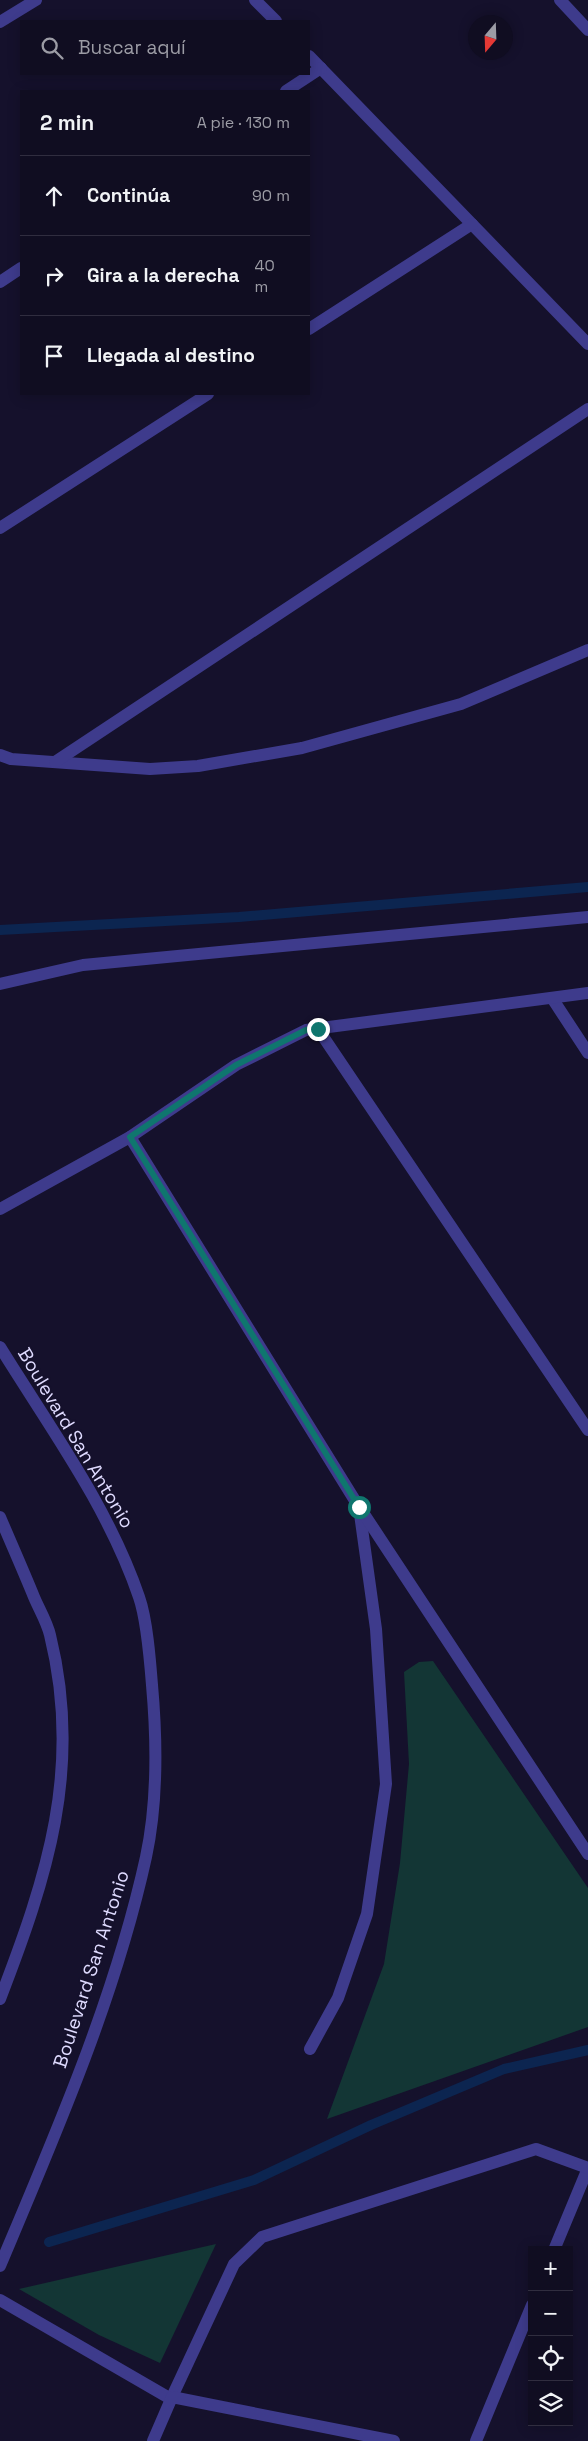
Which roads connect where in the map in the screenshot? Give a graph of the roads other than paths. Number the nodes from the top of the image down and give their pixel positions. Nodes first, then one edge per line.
1 (36, 0) edge
2 (255, 0) edge
3 (560, 0) edge
4 (275, 20) edge
5 (0, 22) edge
6 (588, 30) edge
7 (310, 57) edge
8 (321, 68) junction
9 (288, 90) edge
10 (472, 224) junction
11 (20, 269) edge
12 (0, 282) edge
13 (310, 328) edge
14 (588, 344) edge
15 (206, 395) edge
16 (588, 409) edge
17 (0, 528) edge
18 (588, 650) edge
19 (0, 755) edge
20 (55, 762) junction
21 (588, 917) edge
22 (0, 984) edge
23 (588, 993) edge
24 (552, 998) junction
25 (318, 1029) junction
26 (588, 1053) edge
27 (130, 1137) junction
28 (0, 1209) edge
29 (0, 1347) edge
30 (588, 1430) edge
31 (359, 1507) junction
32 (0, 1517) edge
33 (588, 1854) edge
34 (0, 1999) edge
35 (310, 2049) dead end
36 (588, 2168) edge
37 (556, 2246) edge
38 (0, 2266) edge
39 (0, 2300) edge
40 (528, 2315) edge
41 (152, 2441) edge
42 (394, 2441) edge
43 (476, 2441) edge

1 - 5 street
2 - 4 street
3 - 6 street
7 - 8 street
8 - 9 street
8 - 10 street
10 - 13 street
10 - 14 street
11 - 12 street
15 - 17 street
16 - 20 street
18 - 20 street
19 - 20 street
21 - 22 street
23 - 24 street
24 - 25 street
24 - 26 street
25 - 27 street
25 - 30 street
27 - 28 street
27 - 31 street
29 - 38 street, Boulevard San Antonio
31 - 33 street
31 - 35 street
32 - 34 street
36 - 37 street
36 - 39 street
40 - 43 street
41 - 42 street

